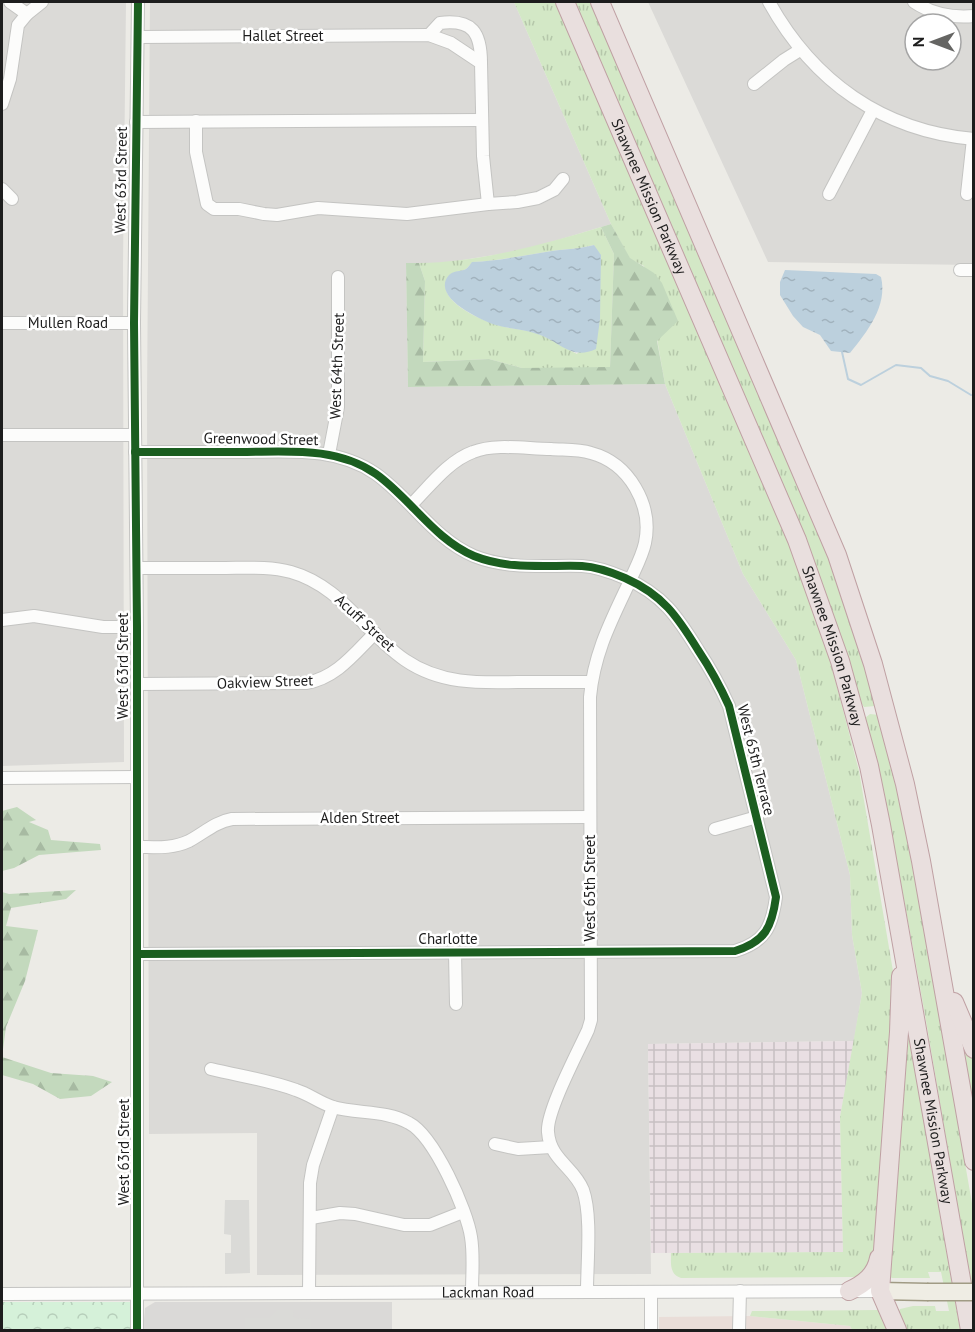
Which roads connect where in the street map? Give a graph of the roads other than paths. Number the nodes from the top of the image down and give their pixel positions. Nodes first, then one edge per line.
1 (10, 2) edge
2 (42, 2) edge
3 (138, 2) edge
4 (565, 2) edge
5 (600, 2) edge
6 (769, 2) edge
7 (914, 2) edge
8 (27, 14) junction
9 (974, 16) edge
10 (429, 35) junction
11 (138, 37) junction
12 (800, 50) junction
13 (481, 63) junction
14 (754, 84) dead end
15 (2, 104) edge
16 (873, 110) junction
17 (482, 120) junction
18 (196, 121) junction
19 (136, 122) junction
20 (973, 139) edge
21 (563, 179) dead end
22 (2, 189) edge
23 (829, 194) dead end
24 (967, 194) dead end
25 (12, 199) dead end
26 (488, 204) junction
27 (960, 270) dead end
28 (974, 270) edge
29 (338, 277) dead end
30 (2, 323) edge
31 (134, 323) junction
32 (2, 435) edge
33 (135, 435) junction
34 (135, 452) junction
35 (329, 454) junction
36 (411, 505) junction
37 (567, 566) joint
38 (136, 568) junction
39 (630, 580) junction
40 (2, 620) edge
41 (137, 627) junction
42 (375, 633) junction
43 (591, 682) junction
44 (137, 684) junction
45 (137, 777) junction
46 (2, 778) edge
47 (590, 817) junction
48 (757, 817) junction
49 (715, 830) dead end
50 (137, 847) junction
51 (902, 939) junction
52 (758, 940) joint
53 (455, 952) junction
54 (591, 952) junction
55 (137, 954) junction
56 (940, 970) junction
57 (456, 1004) dead end
58 (974, 1049) edge
59 (212, 1070) dead end
60 (333, 1107) junction
61 (495, 1143) dead end
62 (551, 1148) junction
63 (974, 1161) edge
64 (463, 1212) junction
65 (311, 1218) junction
66 (885, 1224) junction
67 (587, 1291) junction
68 (740, 1291) junction
69 (849, 1291) junction
70 (880, 1291) junction
71 (472, 1292) junction
72 (651, 1292) junction
73 (974, 1292) edge
74 (137, 1293) junction
75 (309, 1293) junction
76 (2, 1294) edge
77 (137, 1330) edge
78 (651, 1330) edge
79 (739, 1330) edge
80 (897, 1330) edge
81 (970, 1330) edge

1 - 8 street
2 - 8 street
3 - 11 street, West 63rd Street
4 - 51 highway, Shawnee Mission Parkway
5 - 56 highway, Shawnee Mission Parkway
6 - 12 street
7 - 9 street
8 - 15 street
10 - 11 street, Hallet Street
10 - 13 street, Hallet Street
10 - 13 street, Hallet Street
11 - 19 street, West 63rd Street
12 - 14 street
12 - 16 street
13 - 17 street, Hallet Street
16 - 20 street
16 - 23 street
17 - 18 street
17 - 26 street, Hallet Street
18 - 19 street
18 - 26 street
19 - 31 street, West 63rd Street
20 - 24 street
21 - 26 street
22 - 25 street
27 - 28 street
29 - 35 street, West 64th Street
30 - 31 street, Mullen Road
31 - 33 street, West 63rd Street
32 - 33 street
33 - 34 street, West 63rd Street
34 - 35 street, Greenwood Street
34 - 38 street, West 63rd Street
35 - 36 street, Greenwood Street
36 - 37 street, Greenwood Street
36 - 39 street
37 - 39 street, West 65th Terrace
38 - 41 street, West 63rd Street
38 - 42 street, Acuff Street
39 - 43 street, West 65th Street
39 - 48 street, West 65th Terrace
40 - 41 street
41 - 44 street, West 63rd Street
42 - 43 street, Acuff Street
42 - 44 street, Oakview Street
43 - 47 street, West 65th Street
44 - 45 street, West 63rd Street
45 - 46 street
45 - 50 street, West 63rd Street
47 - 50 street, Alden Street
47 - 54 street, West 65th Street
48 - 49 street
48 - 52 street, West 65th Terrace
50 - 55 street, West 63rd Street
51 - 66 highway
51 - 81 highway, Shawnee Mission Parkway
52 - 54 street, Charlotte
53 - 54 street, Charlotte
53 - 55 street, Charlotte
53 - 57 street, Charlotte
54 - 62 street, West 65th Street
55 - 74 street, West 63rd Street
56 - 58 highway
56 - 63 highway, Shawnee Mission Parkway
59 - 60 street
60 - 64 street
60 - 65 street
61 - 62 street
62 - 67 street
64 - 65 street
64 - 71 street
65 - 75 street
66 - 69 highway
66 - 70 highway
67 - 71 street, Lackman Road
67 - 72 street, Lackman Road
68 - 69 street, Lackman Road
68 - 72 street, Lackman Road
68 - 79 street
69 - 70 street, Lackman Road
70 - 73 main road, Lackman Road, bridge
70 - 80 highway
71 - 75 street, Lackman Road
72 - 78 street
74 - 75 street, Lackman Road
74 - 76 street, Lackman Road
74 - 77 street, West 63rd Street

